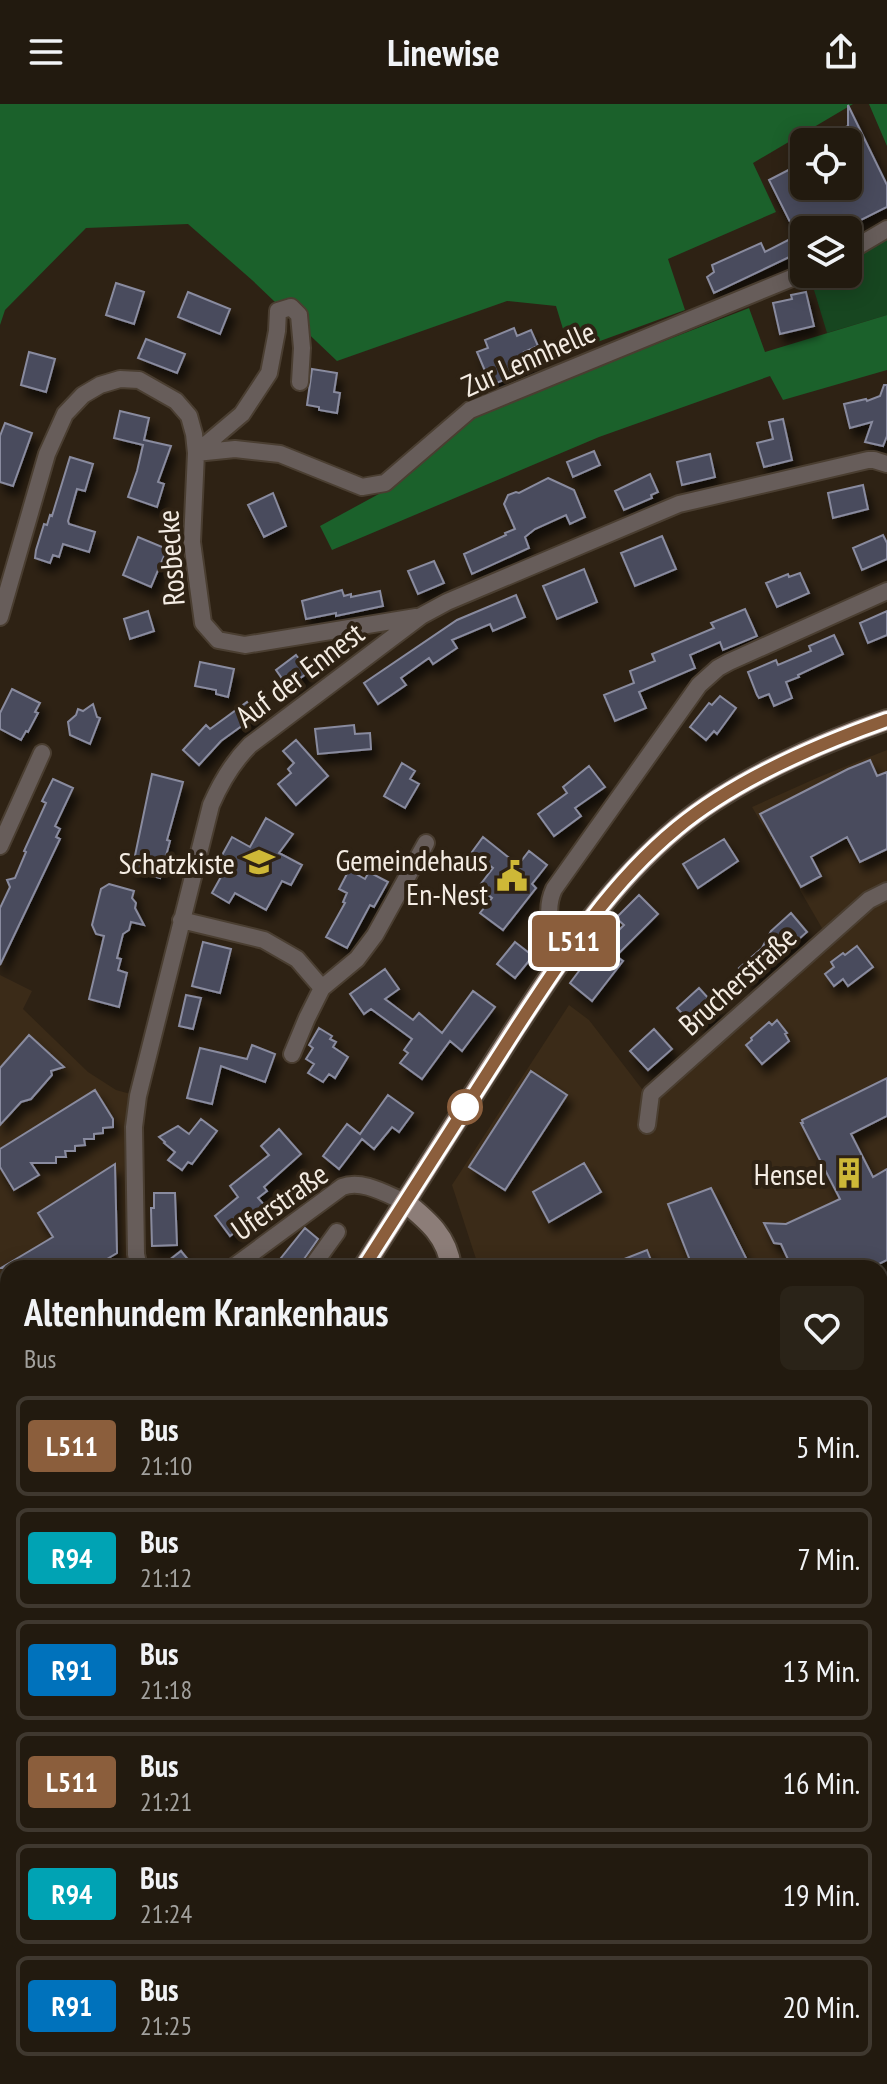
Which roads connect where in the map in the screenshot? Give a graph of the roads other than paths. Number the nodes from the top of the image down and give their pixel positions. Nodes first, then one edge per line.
1 (887, 229) edge
2 (862, 244) edge
3 (790, 279) edge
4 (300, 382) dead end
5 (196, 453) junction
6 (887, 464) edge
7 (887, 591) edge
8 (421, 616) junction
9 (0, 617) edge
10 (887, 720) edge
11 (42, 753) dead end
12 (426, 843) dead end
13 (0, 846) edge
14 (887, 891) edge
15 (181, 920) junction
16 (563, 957) junction
17 (322, 988) junction
18 (292, 1054) dead end
19 (647, 1125) dead end
20 (405, 1202) junction
21 (337, 1232) dead end
22 (137, 1260) edge
23 (243, 1260) edge
24 (317, 1260) edge
25 (368, 1260) edge
26 (449, 1260) edge

1 - 2 street
3 - 5 street, Zur Lennhelle
4 - 5 street
5 - 8 street, Rosbecke
5 - 9 street, Rosbecke
6 - 8 street, Auf der Ennest
7 - 16 street
8 - 15 street, Auf der Ennest
10 - 16 main road
11 - 13 street
12 - 17 street
14 - 19 street, Brucherstraße
15 - 17 street
15 - 22 street, Auf der Ennest
16 - 20 main road
17 - 18 street
20 - 23 street, Uferstraße
20 - 25 main road
20 - 26 main road
21 - 24 street

